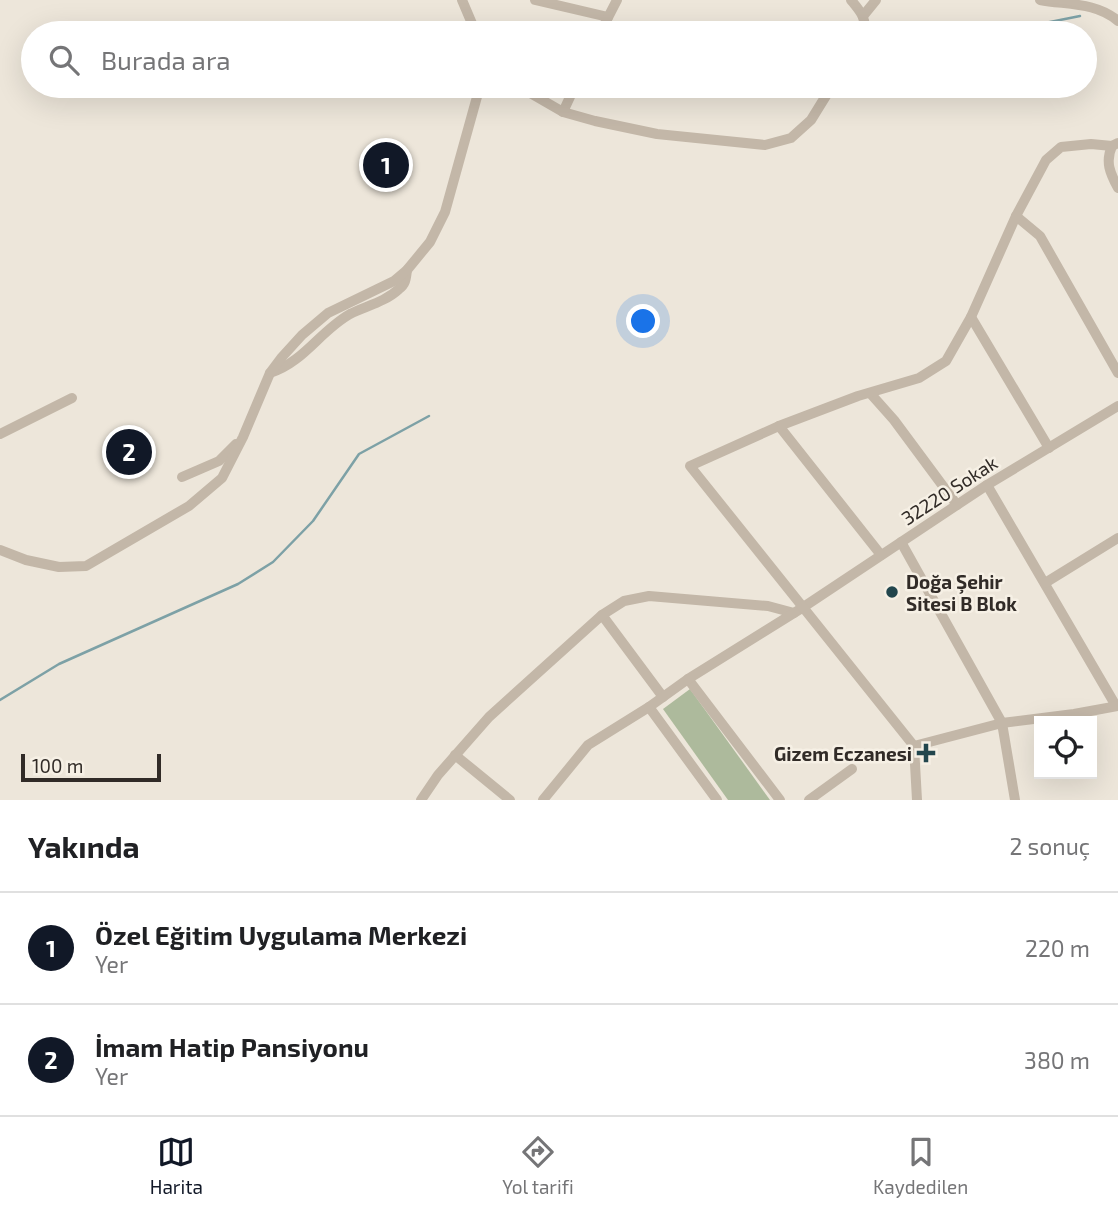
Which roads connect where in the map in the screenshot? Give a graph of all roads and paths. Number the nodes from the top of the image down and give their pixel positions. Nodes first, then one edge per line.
1 (462, 0) edge
2 (535, 0) edge
3 (617, 0) edge
4 (851, 0) edge
5 (876, 0) edge
6 (1040, 0) edge
7 (863, 16) junction
8 (608, 18) junction
9 (1118, 20) edge
10 (471, 21) edge
11 (606, 21) edge
12 (865, 21) edge
13 (477, 98) edge
14 (539, 98) edge
15 (569, 98) edge
16 (825, 98) edge
17 (562, 111) junction
18 (1115, 144) edge
19 (1118, 188) edge
20 (1016, 216) junction
21 (971, 317) junction
22 (1118, 373) edge
23 (870, 393) junction
24 (72, 398) dead end
25 (1118, 406) edge
26 (779, 426) junction
27 (0, 434) edge
28 (243, 437) junction
29 (1049, 448) junction
30 (183, 477) dead end
31 (987, 485) junction
32 (957, 505) junction
33 (1118, 538) edge
34 (901, 542) junction
35 (0, 550) edge
36 (881, 555) junction
37 (1045, 583) junction
38 (798, 610) junction
39 (602, 615) junction
40 (688, 679) junction
41 (663, 697) junction
42 (1117, 706) edge
43 (649, 707) junction
44 (1002, 723) junction
45 (914, 746) junction
46 (456, 755) junction
47 (852, 769) dead end
48 (551, 797) edge
49 (421, 800) edge
50 (510, 800) edge
51 (717, 800) edge
52 (779, 800) edge
53 (809, 800) edge
54 (917, 800) edge
55 (1015, 800) edge

1 - 10 street
2 - 8 street
3 - 8 street
4 - 7 street
5 - 7 street
6 - 9 street
7 - 12 street
8 - 11 street
13 - 28 street
14 - 17 street
15 - 17 street
16 - 17 street
18 - 19 street
18 - 20 street
20 - 21 street
20 - 22 street
21 - 23 street
21 - 29 street
23 - 26 street
23 - 32 street
24 - 27 street
25 - 29 street, 32220 Sokak
26 - 36 street
26 - 38 street
28 - 30 street
28 - 35 street
29 - 31 street, 32220 Sokak
31 - 32 street, 32220 Sokak
31 - 37 street
32 - 34 street, 32220 Sokak
33 - 37 street
34 - 36 street, 32220 Sokak
34 - 44 street
36 - 38 street, 32220 Sokak
37 - 42 street
38 - 39 street
38 - 40 street, 32220 Sokak
38 - 45 street
39 - 41 street
39 - 46 street
40 - 41 street, 32220 Sokak
40 - 52 street
41 - 43 street, 32220 Sokak
42 - 44 street
43 - 48 street, 32220 Sokak
43 - 51 street
44 - 45 street
44 - 55 street
45 - 54 street
46 - 49 street
46 - 50 street
47 - 53 street

